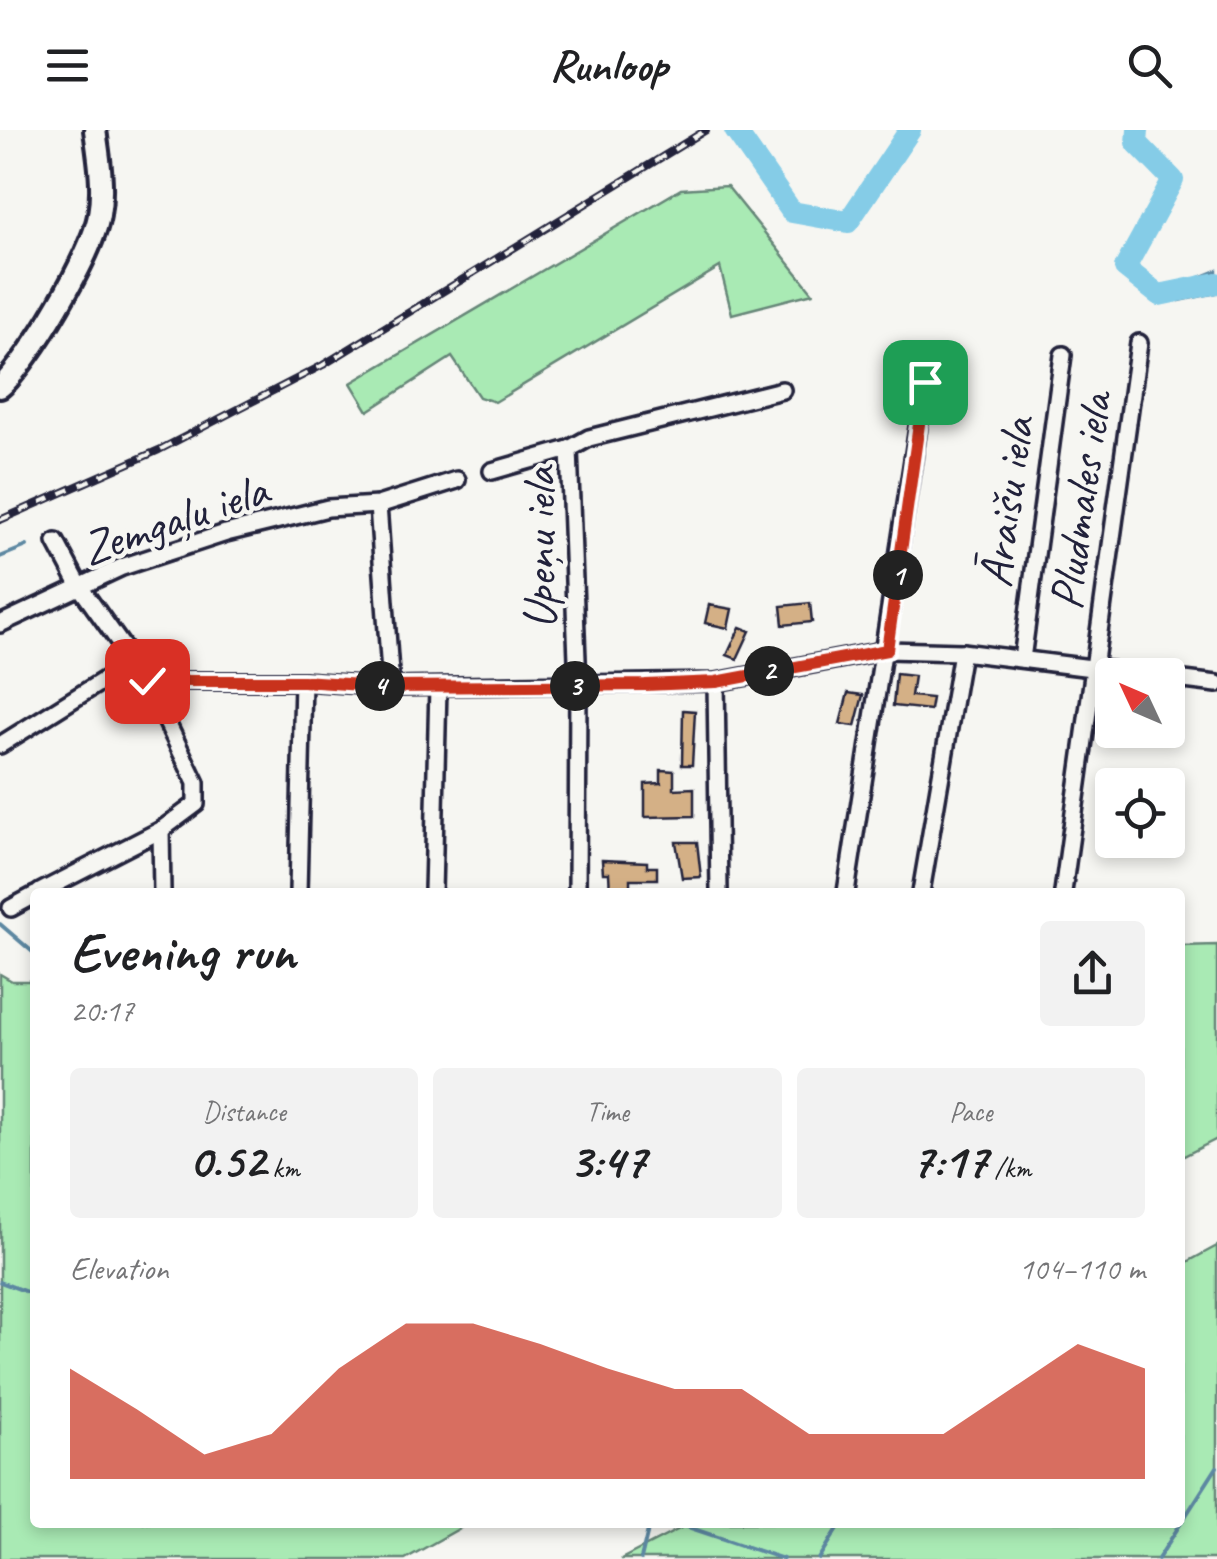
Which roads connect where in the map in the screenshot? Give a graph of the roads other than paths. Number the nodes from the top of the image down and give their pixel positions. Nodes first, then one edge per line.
1 (96, 132) edge
2 (1138, 344) dead end
3 (1063, 355) dead end
4 (925, 382) dead end
5 (0, 388) edge
6 (782, 390) dead end
7 (569, 449) junction
8 (492, 471) dead end
9 (457, 480) dead end
10 (378, 504) junction
11 (56, 542) dead end
12 (80, 588) junction
13 (0, 624) edge
14 (887, 650) junction
15 (962, 652) junction
16 (1022, 659) junction
17 (134, 668) junction
18 (1094, 668) junction
19 (1185, 680) edge
20 (147, 681) junction
21 (303, 681) junction
22 (716, 682) junction
23 (1217, 684) edge
24 (578, 686) junction
25 (390, 687) junction
26 (438, 687) junction
27 (0, 744) edge
28 (161, 830) junction
29 (50, 888) edge
30 (162, 888) edge
31 (298, 888) edge
32 (432, 888) edge
33 (577, 888) edge
34 (718, 888) edge
35 (847, 888) edge
36 (922, 888) edge
37 (1064, 888) edge
38 (30, 898) edge
39 (11, 908) dead end

1 - 5 street
2 - 18 street, Pludmales iela
3 - 16 street, Āraišu iela
4 - 14 street
6 - 7 street, Upeņu iela
7 - 8 street
7 - 24 street, Upeņu iela
9 - 10 street, Zemgaļu iela
10 - 12 street, Zemgaļu iela
10 - 25 street
11 - 12 street
12 - 13 street, Zemgaļu iela
12 - 17 street
14 - 15 street
14 - 22 street
14 - 35 street
15 - 16 street
15 - 36 street
16 - 18 street
17 - 20 street
17 - 27 street
18 - 37 street, Pludmales iela
19 - 23 street
20 - 21 street
20 - 28 street
21 - 25 street
21 - 31 street
22 - 24 street
22 - 34 street
24 - 26 street
24 - 33 street, Upeņu iela
25 - 26 street
26 - 32 street
28 - 29 street
28 - 30 street
38 - 39 street

